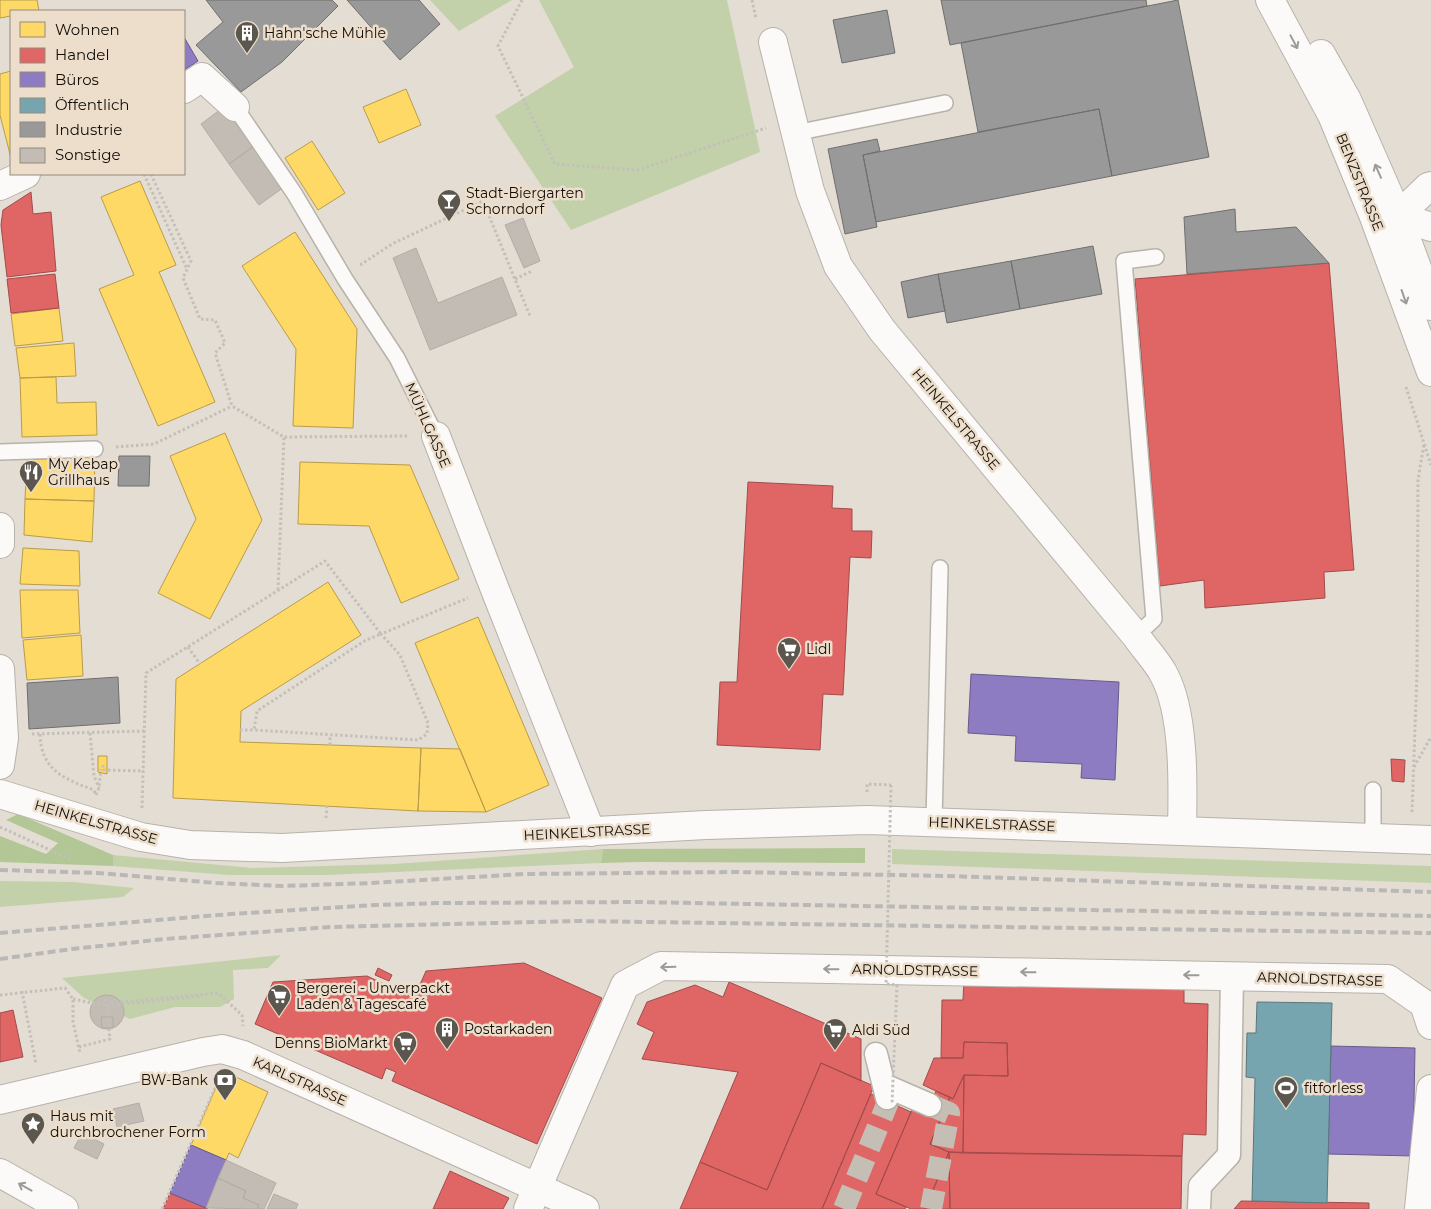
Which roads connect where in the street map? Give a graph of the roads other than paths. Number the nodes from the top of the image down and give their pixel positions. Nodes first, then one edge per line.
1 (1270, 0) edge
2 (1291, 0) edge
3 (773, 42) dead end
4 (185, 88) edge
5 (946, 104) dead end
6 (235, 107) joint
7 (793, 126) junction
8 (24, 175) edge
9 (0, 186) edge
10 (1431, 186) edge
11 (1398, 216) junction
12 (1431, 227) edge
13 (1156, 257) dead end
14 (1431, 306) edge
15 (1431, 372) edge
16 (436, 436) joint
17 (94, 449) road end
18 (0, 452) edge
19 (0, 527) edge
20 (0, 544) edge
21 (940, 568) dead end
22 (1136, 636) junction
23 (0, 669) edge
24 (0, 765) edge
25 (1373, 790) dead end
26 (0, 794) edge
27 (934, 822) junction
28 (1182, 831) junction
29 (591, 832) junction
30 (1373, 837) junction
31 (1421, 840) edge
32 (1232, 976) junction
33 (1429, 1010) edge
34 (876, 1054) dead end
35 (1431, 1089) edge
36 (0, 1100) edge
37 (930, 1105) tunnel mouth
38 (0, 1173) edge
39 (532, 1198) edge
40 (64, 1209) edge
41 (585, 1209) edge
42 (1199, 1209) edge
43 (1419, 1209) edge

1 -> 15 street, BENZSTRASSE
11 -> 2 street, BENZSTRASSE
3 - 7 street, HEINKELSTRASSE
4 - 6 street, MÜHLGASSE
5 - 7 lane
6 - 16 lane, MÜHLGASSE
7 - 22 street, HEINKELSTRASSE
8 - 9 street
10 - 11 street
11 - 12 street
11 - 14 street, BENZSTRASSE
13 - 22 lane
16 - 29 street, MÜHLGASSE
17 - 18 lane
19 - 20 street
21 - 27 lane
22 - 28 street, HEINKELSTRASSE
23 - 24 street
25 - 30 lane
26 - 29 street, HEINKELSTRASSE
27 - 28 street, HEINKELSTRASSE
27 - 29 street, HEINKELSTRASSE
28 - 30 street, HEINKELSTRASSE
30 - 31 street, HEINKELSTRASSE
32 - 33 street, ARNOLDSTRASSE
32 -> 39 street, ARNOLDSTRASSE
32 - 42 street
34 - 37 street
35 - 43 street
36 - 39 street, KARLSTRASSE
40 -> 38 street
39 - 41 street, KARLSTRASSE

